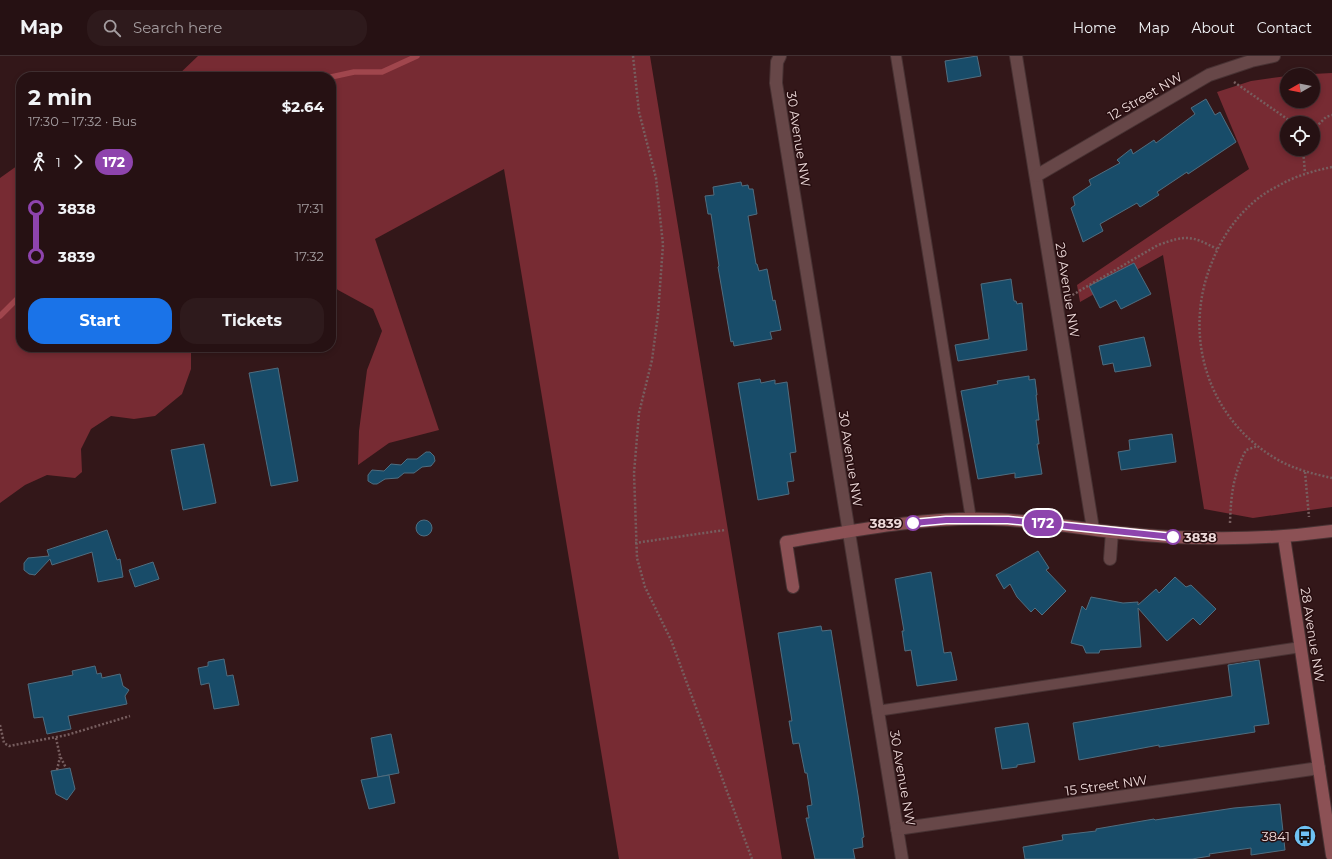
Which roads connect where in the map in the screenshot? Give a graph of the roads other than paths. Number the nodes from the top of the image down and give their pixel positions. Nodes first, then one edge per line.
1 (896, 56) edge
2 (1016, 56) edge
3 (1274, 56) edge
4 (779, 59) edge
5 (1036, 176) junction
6 (971, 519) junction
7 (1093, 529) junction
8 (1332, 531) edge
9 (848, 532) junction
10 (1112, 532) junction
11 (1284, 537) junction
12 (1110, 559) dead end
13 (793, 587) dead end
14 (1301, 647) junction
15 (877, 711) junction
16 (1319, 768) junction
17 (897, 829) junction
18 (1332, 855) edge
19 (902, 859) edge

1 - 6 lane
2 - 5 street, 29 Avenue NW
3 - 5 street, 12 Street NW
4 - 9 street, 30 Avenue NW
5 - 7 street, 29 Avenue NW
6 - 7 street
6 - 9 street
7 - 10 street
8 - 11 street
9 - 13 street
9 - 15 street, 30 Avenue NW
10 - 11 street
10 - 12 street
11 - 14 street, 28 Avenue NW
14 - 15 lane
14 - 16 street, 28 Avenue NW
15 - 17 street, 30 Avenue NW
16 - 17 street, 15 Street NW
16 - 18 street, 28 Avenue NW
17 - 19 street, 30 Avenue NW

